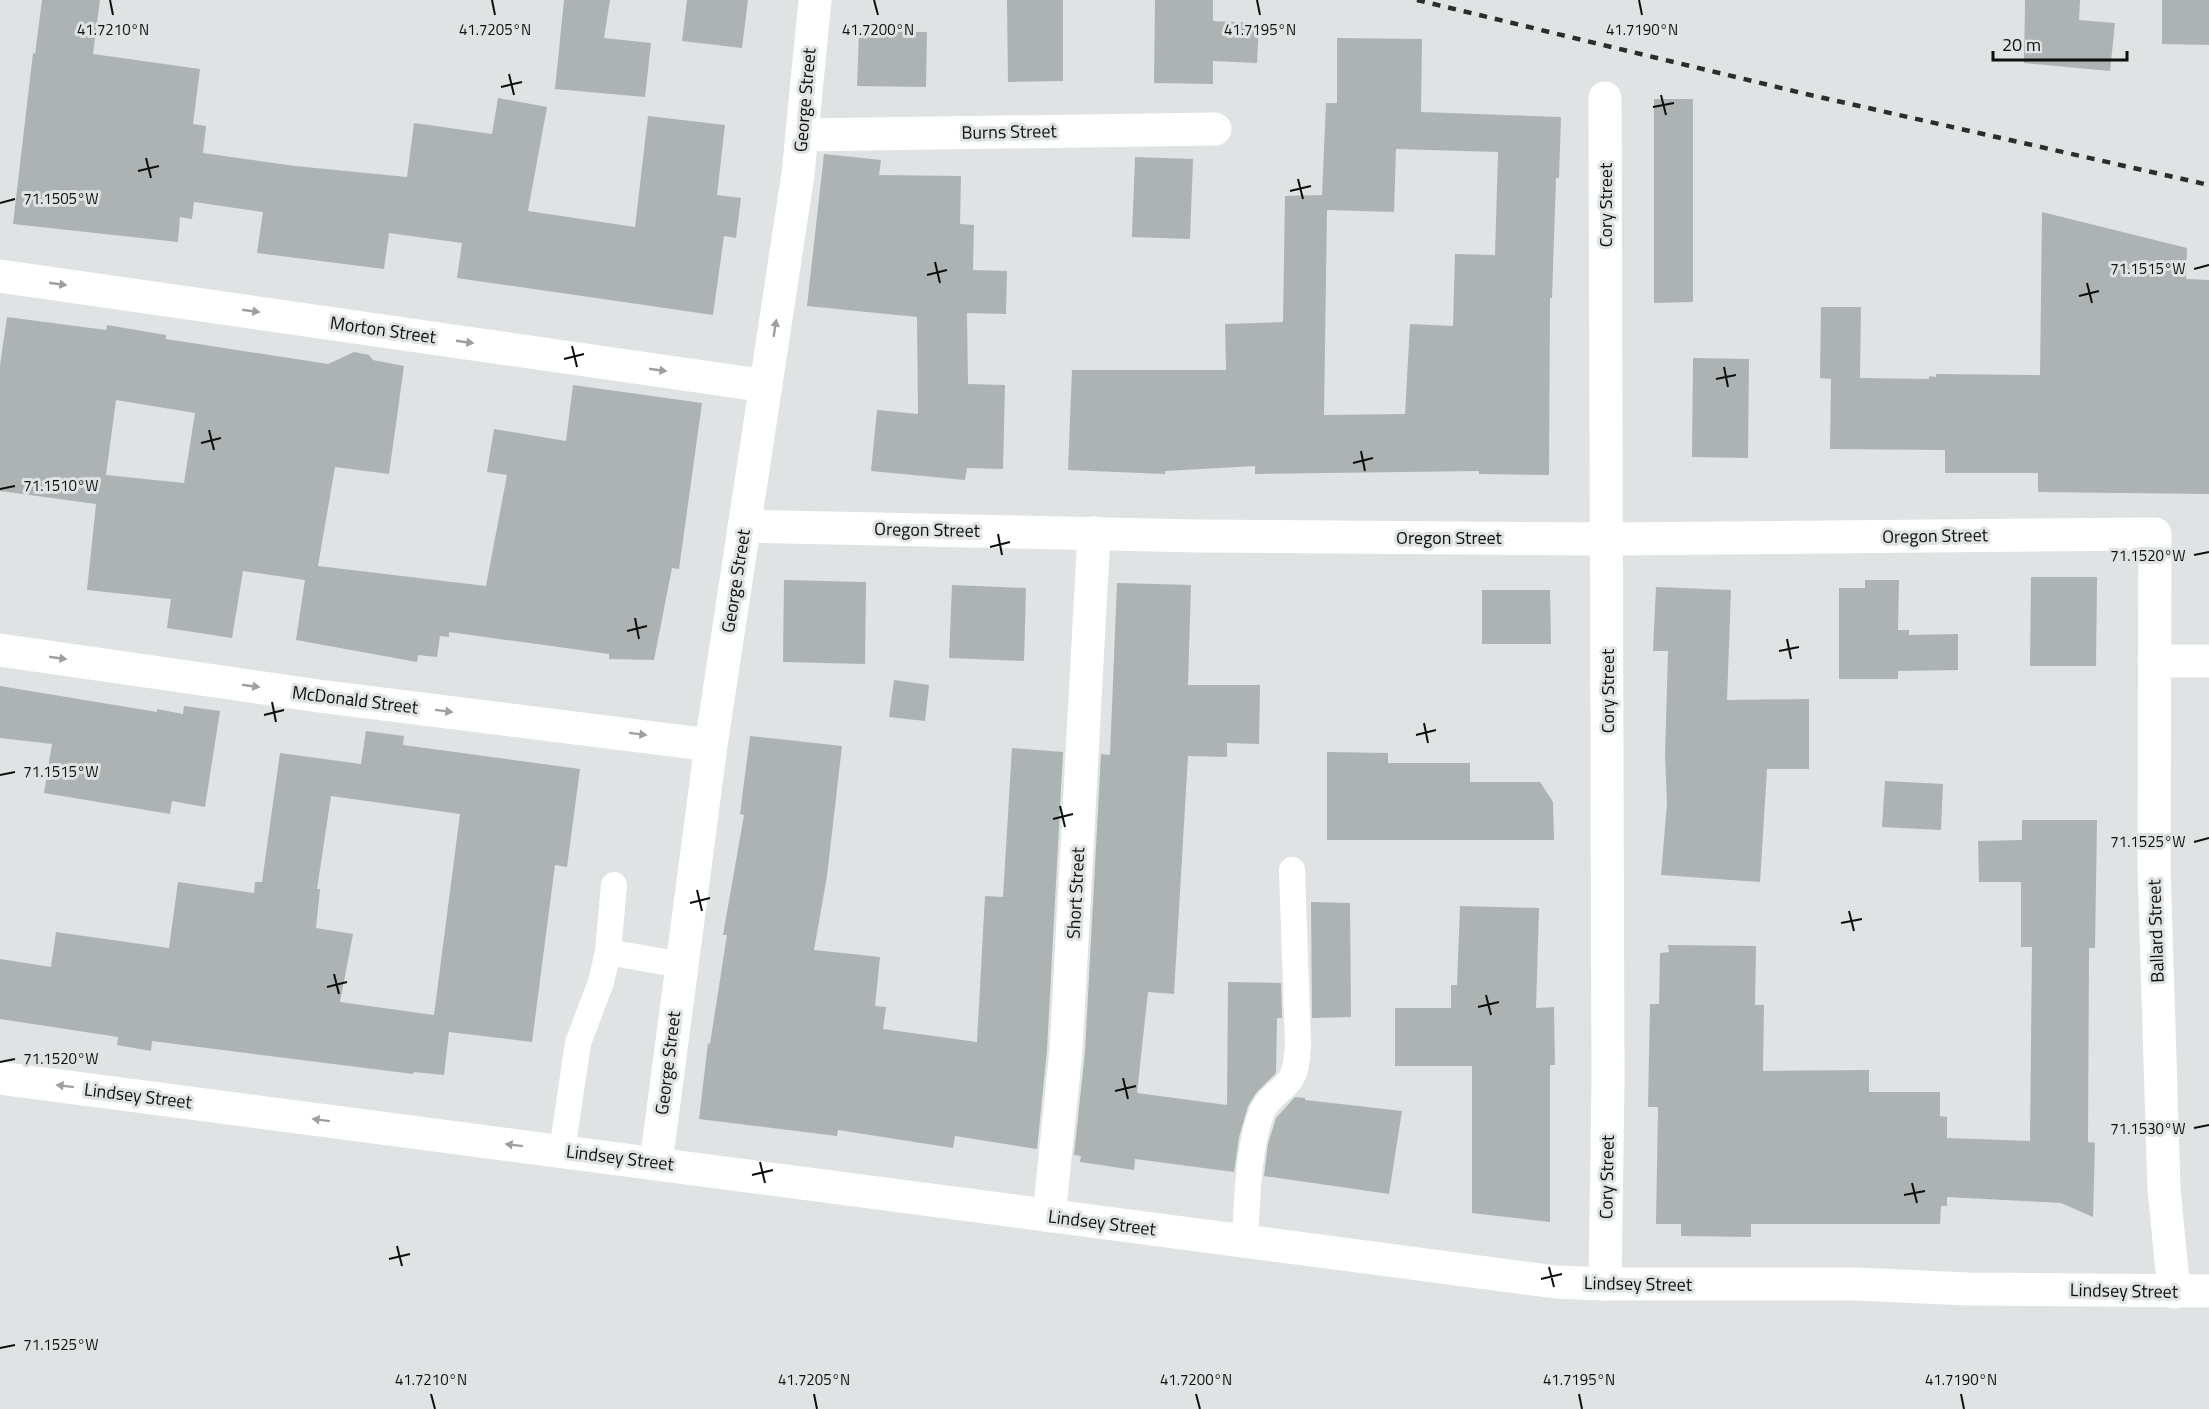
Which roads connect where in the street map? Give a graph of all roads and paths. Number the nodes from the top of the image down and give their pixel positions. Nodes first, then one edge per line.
1 (815, 0) edge
2 (1605, 98) dead end
3 (1215, 129) dead end
4 (802, 135) junction
5 (0, 276) edge
6 (766, 386) junction
7 (744, 526) junction
8 (1094, 533) junction
9 (2155, 534) joint
10 (1608, 539) junction
11 (0, 650) edge
12 (2209, 661) edge
13 (2154, 662) junction
14 (711, 745) junction
15 (1292, 870) dead end
16 (614, 885) dead end
17 (608, 952) junction
18 (681, 965) junction
19 (0, 1078) edge
20 (562, 1151) junction
21 (656, 1163) junction
22 (1049, 1216) junction
23 (1245, 1242) junction
24 (1605, 1284) junction
25 (2209, 1291) edge
26 (2174, 1292) junction

1 - 4 street, George Street
2 - 10 street, Cory Street
3 - 4 street, Burns Street
6 -> 4 street, George Street
5 -> 6 street, Morton Street
6 - 7 street, George Street
7 - 8 street, Oregon Street
7 - 14 street, George Street
8 - 10 street, Oregon Street
8 - 22 street, Short Street
9 - 10 street, Oregon Street
9 - 13 street, Ballard Street
10 - 24 street, Cory Street
11 -> 14 street, McDonald Street
12 - 13 street
13 - 26 street, Ballard Street
14 - 18 street, George Street
15 - 23 lane
16 - 17 lane
17 - 18 lane
17 - 20 lane
18 - 21 street, George Street
20 -> 19 street, Lindsey Street
20 - 21 street, Lindsey Street
21 - 22 street, Lindsey Street
22 - 23 street, Lindsey Street
23 - 24 street, Lindsey Street
24 - 26 street, Lindsey Street
25 - 26 street, Lindsey Street

